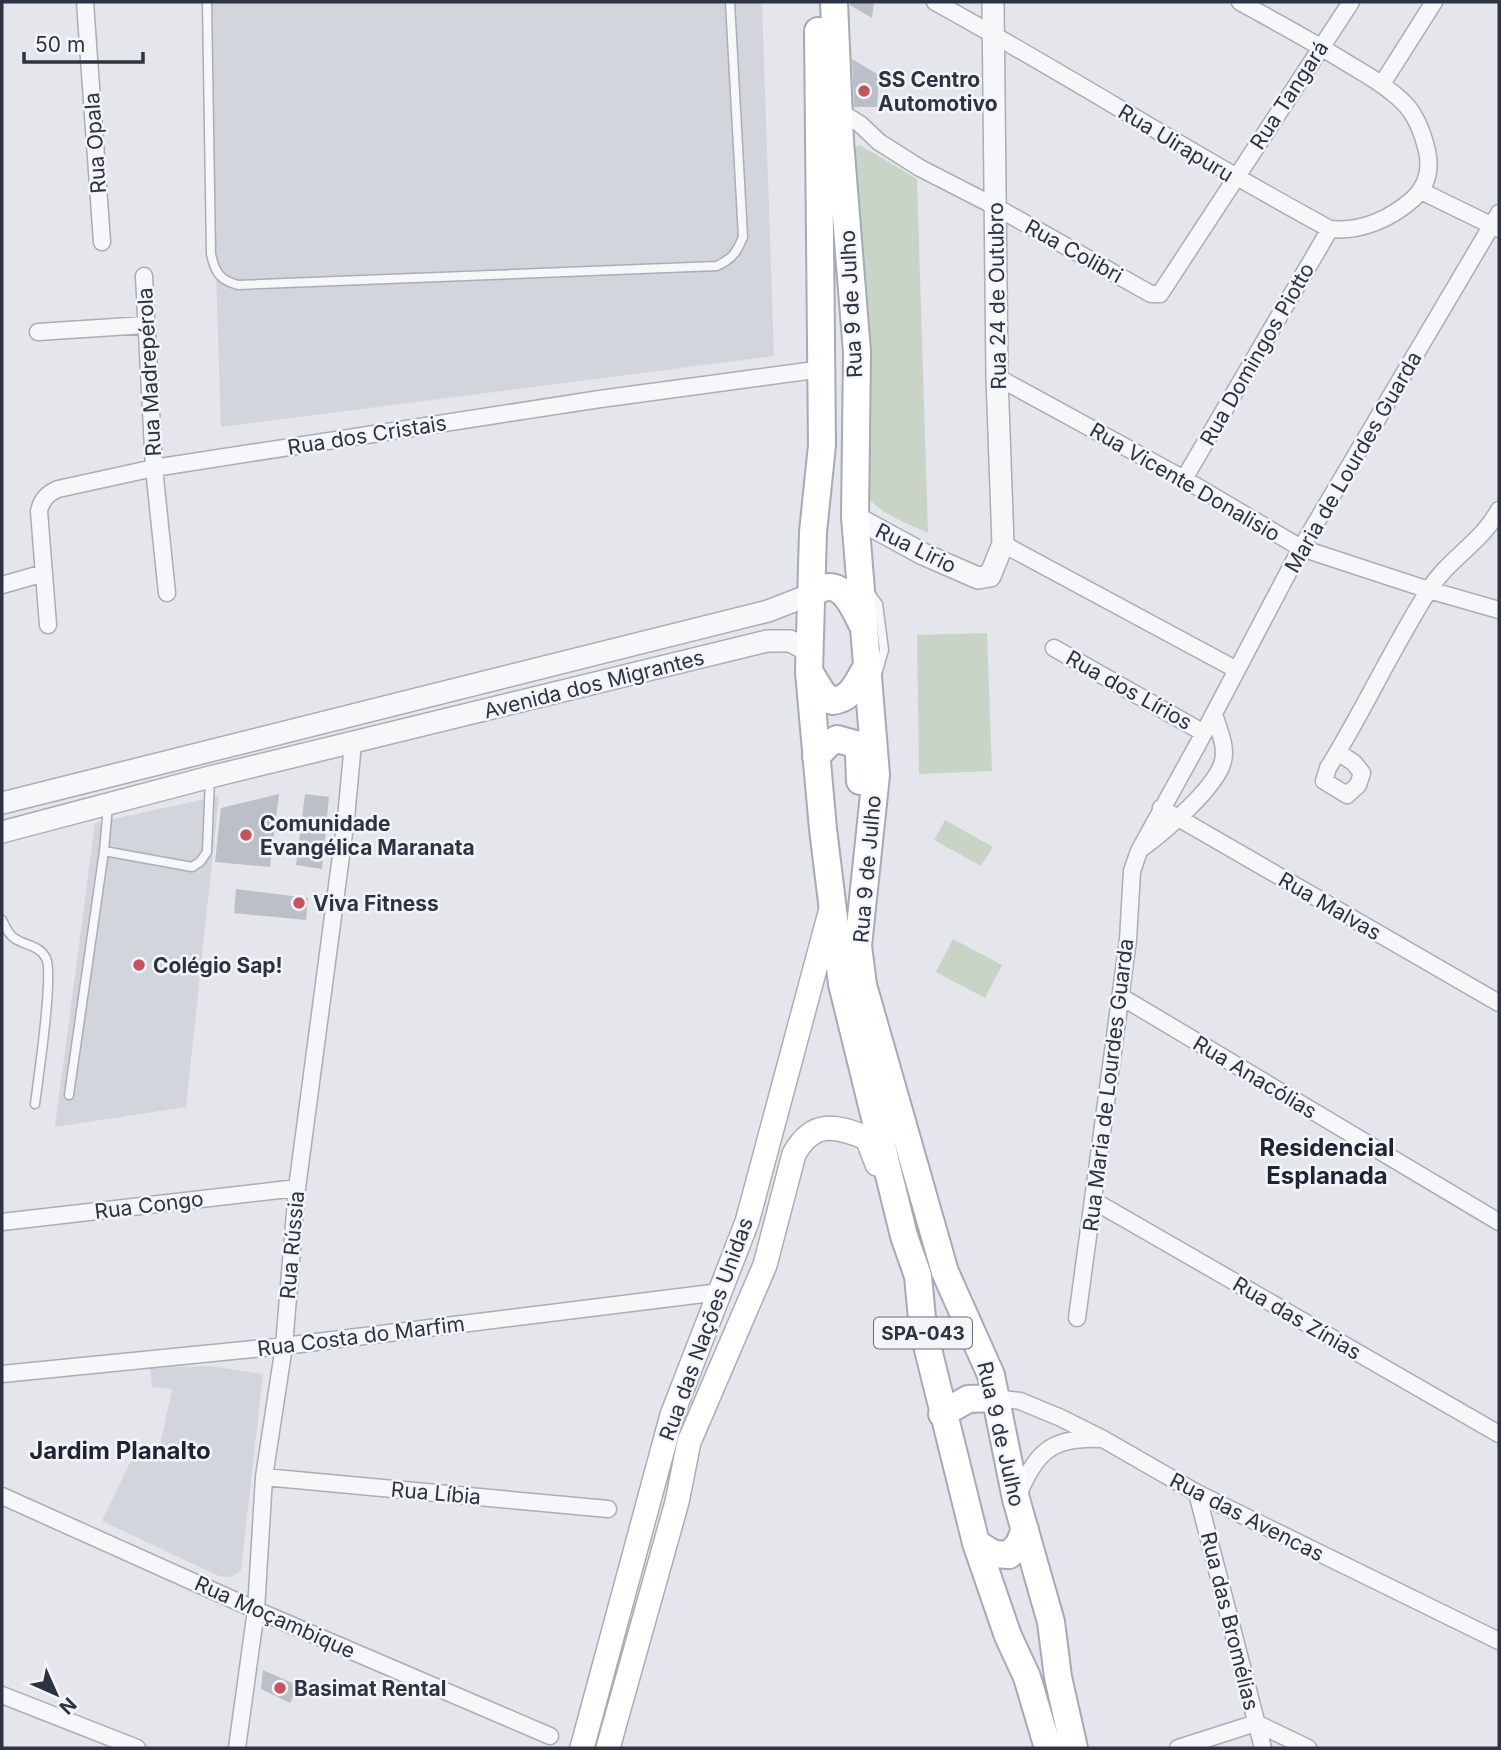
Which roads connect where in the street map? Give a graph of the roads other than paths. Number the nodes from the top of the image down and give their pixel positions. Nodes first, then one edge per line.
1 (85, 2) edge
2 (207, 2) edge
3 (730, 2) edge
4 (818, 2) edge
5 (834, 2) edge
6 (935, 2) edge
7 (993, 2) edge
8 (1240, 2) edge
9 (1351, 2) edge
10 (1434, 2) edge
11 (994, 34) junction
12 (1321, 47) junction
13 (1381, 84) junction
14 (839, 111) junction
15 (879, 142) junction
16 (829, 144) junction
17 (1235, 178) junction
18 (1421, 191) junction
19 (996, 207) junction
20 (1497, 222) edge
21 (1330, 229) junction
22 (102, 242) dead end
23 (144, 276) dead end
24 (1160, 294) joint
25 (145, 325) junction
26 (38, 332) dead end
27 (822, 369) junction
28 (997, 377) junction
29 (854, 462) junction
30 (154, 468) junction
31 (1184, 479) junction
32 (1499, 510) edge
33 (855, 517) junction
34 (1003, 544) junction
35 (1301, 548) junction
36 (44, 573) junction
37 (978, 578) joint
38 (861, 580) junction
39 (2, 585) edge
40 (1429, 590) junction
41 (167, 593) dead end
42 (812, 594) junction
43 (1499, 610) edge
44 (48, 625) dead end
45 (865, 631) junction
46 (1054, 648) dead end
47 (809, 661) junction
48 (1237, 670) junction
49 (489, 681) junction
50 (868, 681) junction
51 (1214, 714) junction
52 (282, 732) junction
53 (1204, 733) junction
54 (377, 737) junction
55 (353, 743) junction
56 (1338, 752) dead end
57 (816, 757) junction
58 (211, 777) junction
59 (32, 795) junction
60 (2, 803) edge
61 (108, 803) junction
62 (1161, 808) junction
63 (1180, 819) junction
64 (30, 824) junction
65 (2, 832) edge
66 (104, 851) junction
67 (1139, 851) junction
68 (831, 909) junction
69 (2, 920) edge
70 (858, 946) junction
71 (1120, 996) junction
72 (1499, 1003) edge
73 (69, 1095) dead end
74 (35, 1104) dead end
75 (297, 1188) junction
76 (1094, 1201) junction
77 (2, 1222) edge
78 (1499, 1222) edge
79 (904, 1236) junction
80 (720, 1292) junction
81 (1077, 1318) dead end
82 (284, 1346) junction
83 (2, 1374) edge
84 (995, 1398) junction
85 (943, 1414) junction
86 (1499, 1434) edge
87 (1103, 1439) junction
88 (264, 1477) junction
89 (1197, 1493) junction
90 (2, 1496) edge
91 (1016, 1499) junction
92 (608, 1509) dead end
93 (1025, 1529) junction
94 (976, 1543) junction
95 (256, 1610) junction
96 (1499, 1641) edge
97 (2, 1695) edge
98 (1256, 1723) junction
99 (550, 1736) dead end
100 (137, 1748) edge
101 (237, 1748) edge
102 (582, 1748) edge
103 (608, 1748) edge
104 (1048, 1748) edge
105 (1074, 1748) edge
106 (1178, 1748) edge
107 (1263, 1748) edge
108 (1308, 1748) edge

1 - 22 street, Rua Opala
2 - 3 lane
4 - 16 main road, Rua 9 de Julho
5 - 14 main road, Rua 9 de Julho
6 - 11 street, Rua Uirapuru
7 - 11 street, Rua 24 de Outubro
8 - 12 street
9 - 12 street, Rua Tangará
10 - 13 street
11 - 17 street, Rua Uirapuru
11 - 19 street, Rua 24 de Outubro
12 - 13 street
12 - 17 street, Rua Tangará
13 - 18 street
14 - 15 street, Rua Colibri
14 - 16 main road, Rua 9 de Julho
15 - 16 street, Rua Colibri
15 - 19 street, Rua Colibri
16 - 27 main road, Rua 9 de Julho
16 - 29 main road, Rua 9 de Julho
17 - 21 street, Rua Uirapuru
17 - 24 street, Rua Tangará
18 - 20 street
18 - 21 street
19 - 24 street, Rua Colibri
19 - 28 street, Rua 24 de Outubro
20 - 35 street, Maria de Lourdes Guarda
21 - 31 street, Rua Domingos Piotto
23 - 25 street, Rua Madrepérola
25 - 26 street
25 - 30 street, Rua Madrepérola
27 - 29 main road
27 - 30 street, Rua dos Cristais
27 - 42 main road, Rua 9 de Julho
28 - 31 street, Rua Vicente Donalisio
28 - 34 street, Rua 24 de Outubro
29 - 33 main road, Rua 9 de Julho
30 - 36 street, Rua dos Cristais
30 - 41 street, Rua Madrepérola
31 - 35 street, Rua Vicente Donalisio
32 - 40 street
33 - 37 street, Rua Lirio
33 - 38 main road, Rua 9 de Julho
34 - 37 street, Rua 24 de Outubro
34 - 48 street
35 - 40 street, Rua Vicente Donalisio
35 - 48 street, Maria de Lourdes Guarda
36 - 39 street
36 - 44 street, Rua dos Cristais
38 - 45 main road, Rua 9 de Julho
38 - 50 lane
40 - 43 street, Rua Vicente Donalisio
40 - 56 street
42 - 45 main road
42 - 47 main road, Rua 9 de Julho
42 - 49 street, Avenida dos Migrantes
45 - 50 main road, Rua 9 de Julho
46 - 53 street, Rua dos Lírios
47 - 50 main road
47 - 54 street, Avenida dos Migrantes
47 - 57 main road, Rua 9 de Julho
48 - 51 street, Maria de Lourdes Guarda
49 - 52 street, Avenida dos Migrantes
49 - 54 street, Avenida dos Migrantes
50 - 70 main road, Rua 9 de Julho
51 - 53 street, Rua Maria de Lourdes Guarda
51 - 63 street
52 - 59 street, Avenida dos Migrantes
52 - 61 street, Avenida dos Migrantes
53 - 62 street, Rua Maria de Lourdes Guarda
54 - 55 street, Avenida dos Migrantes
55 - 58 street, Avenida dos Migrantes
55 - 75 street, Rua Rússia
57 - 68 main road, Rua 9 de Julho
57 - 70 main road
58 - 61 street, Avenida dos Migrantes
58 - 66 lane
59 - 60 street, Avenida dos Migrantes
59 - 64 street
61 - 64 street, Avenida dos Migrantes
61 - 66 lane
62 - 63 street, Rua Malvas
62 - 67 street, Rua Maria de Lourdes Guarda
63 - 67 street
63 - 72 street, Rua Malvas
64 - 65 street, Avenida dos Migrantes
66 - 73 lane
67 - 71 street, Rua Maria de Lourdes Guarda
68 - 79 main road, Rua 9 de Julho / SPA-043
68 - 80 main road, Rua das Nações Unidas
69 - 74 lane
70 - 84 main road, Rua 9 de Julho / SPA-043
71 - 76 street, Rua Maria de Lourdes Guarda
71 - 78 street, Rua Anacólias
75 - 77 street, Rua Congo
75 - 82 street, Rua Rússia
76 - 81 street, Rua Maria de Lourdes Guarda
76 - 86 street, Rua das Zínias
79 - 85 main road, Rua 9 de Julho / SPA-043
79 - 103 main road, Rua das Nações Unidas
80 - 82 street, Rua Costa do Marfim
80 - 102 main road, Rua das Nações Unidas
82 - 83 street, Rua Costa do Marfim
82 - 88 street, Rua Rússia
84 - 85 main road
84 - 87 street, Rua das Avencas
84 - 91 main road, Rua 9 de Julho / SPA-043
85 - 94 main road, Rua 9 de Julho / SPA-043
87 - 89 street, Rua das Avencas
87 - 91 street
88 - 92 street, Rua Líbia
88 - 95 street, Rua Rússia
89 - 96 street, Rua das Avencas
89 - 98 street, Rua das Bromélias
90 - 95 street, Rua Moçambique
91 - 93 main road, Rua 9 de Julho / SPA-043
93 - 94 main road
93 - 105 main road, Rua 9 de Julho / SPA-043
94 - 104 main road, Rua 9 de Julho / SPA-043
95 - 99 street, Rua Moçambique
95 - 101 street, Rua Rússia
97 - 100 street
98 - 106 street
98 - 107 street, Rua das Bromélias
98 - 108 street

